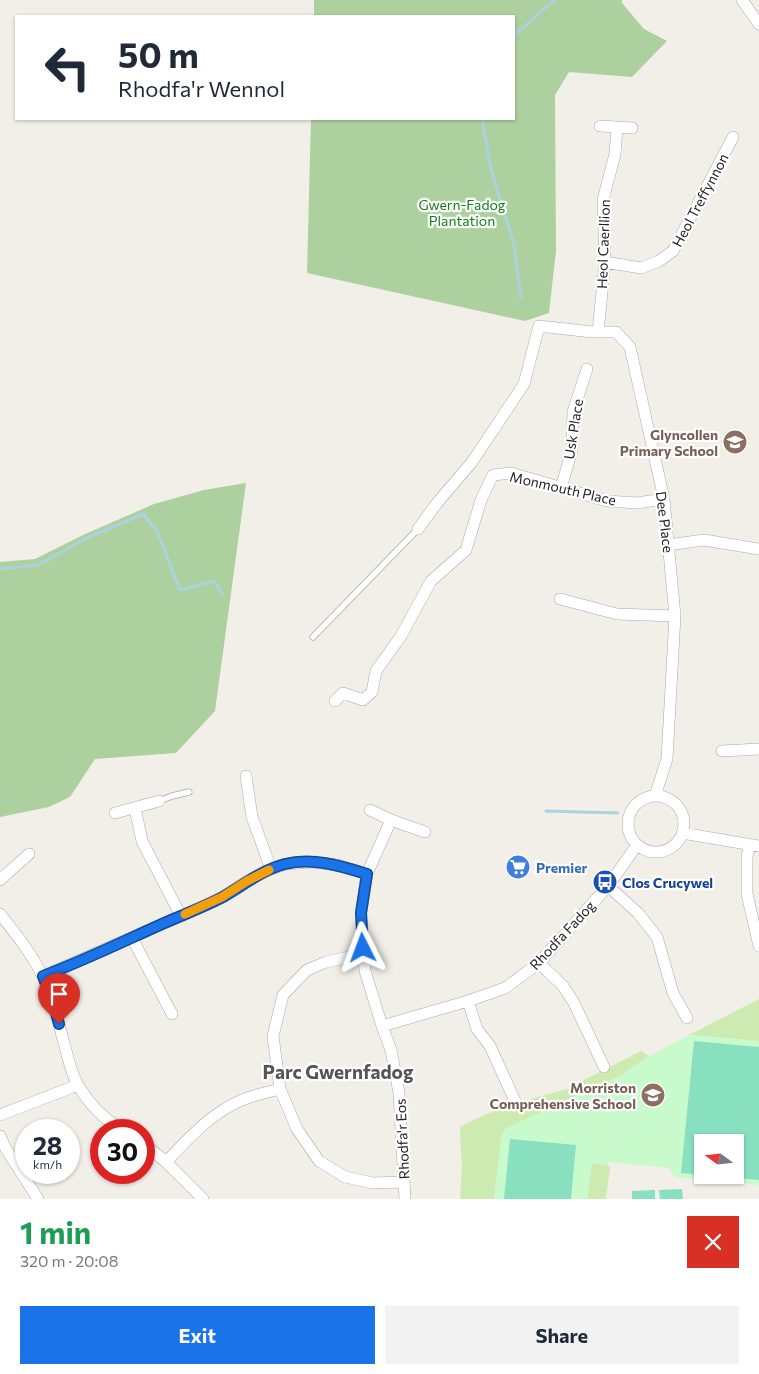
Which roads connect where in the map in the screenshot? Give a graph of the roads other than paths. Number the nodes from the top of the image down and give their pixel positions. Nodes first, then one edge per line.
1 (742, 0) edge
2 (759, 24) edge
3 (600, 126) dead end
4 (617, 127) junction
5 (632, 128) dead end
6 (733, 137) dead end
7 (605, 262) junction
8 (598, 332) junction
9 (587, 369) dead end
10 (560, 488) junction
11 (664, 499) junction
12 (418, 529) joint
13 (668, 545) junction
14 (759, 549) edge
15 (560, 599) dead end
16 (675, 616) junction
17 (313, 637) dead end
18 (335, 701) dead end
19 (759, 749) edge
20 (722, 752) dead end
21 (246, 776) dead end
22 (189, 792) dead end
23 (655, 796) junction
24 (159, 801) joint
25 (135, 808) junction
26 (370, 810) dead end
27 (115, 813) dead end
28 (391, 820) junction
29 (425, 832) dead end
30 (682, 833) junction
31 (637, 845) junction
32 (755, 846) edge
33 (29, 854) dead end
34 (271, 869) junction
35 (367, 874) junction
36 (0, 880) edge
37 (608, 886) junction
38 (0, 914) edge
39 (181, 916) junction
40 (132, 938) junction
41 (759, 946) edge
42 (363, 954) junction
43 (539, 963) junction
44 (43, 976) junction
45 (468, 1001) junction
46 (172, 1014) dead end
47 (687, 1018) dead end
48 (382, 1026) junction
49 (604, 1067) dead end
50 (78, 1085) junction
51 (280, 1089) junction
52 (514, 1101) dead end
53 (0, 1115) edge
54 (106, 1119) edge
55 (0, 1136) edge
56 (155, 1153) edge
57 (166, 1162) junction
58 (404, 1182) junction
59 (38, 1199) edge
60 (203, 1199) edge
61 (405, 1199) edge

1 - 2 street
3 - 4 street
4 - 5 street
4 - 7 street, Heol Caerllion
6 - 7 street, Heol Treffynnon
7 - 8 street, Heol Caerllion
8 - 11 street, Dee Place
8 - 12 street, Dee Place
9 - 10 street, Usk Place
10 - 11 street, Monmouth Place
10 - 18 street, Monmouth Place
11 - 13 street, Dee Place
12 - 17 lane
13 - 14 street
13 - 16 street, Dee Place
15 - 16 street
16 - 23 street, Dee Place
19 - 20 street
21 - 34 street
22 - 24 lane
23 - 30 street
23 - 31 street
24 - 25 street
25 - 27 street
25 - 39 street
26 - 28 street
28 - 29 street
28 - 35 street, Rhodfa'r Eos
30 - 31 street
30 - 32 street
31 - 37 street, Rhodfa Fadog
32 - 41 street
33 - 36 street
34 - 35 street
34 - 39 street
35 - 42 street, Rhodfa'r Eos
37 - 43 street, Rhodfa Fadog
37 - 47 street
38 - 44 street
39 - 40 street
40 - 44 street
40 - 46 street
42 - 48 street, Rhodfa'r Eos
42 - 51 street
43 - 45 street, Rhodfa Fadog
43 - 49 street
44 - 50 street
45 - 48 street, Rhodfa Fadog
45 - 52 street
48 - 58 street, Rhodfa'r Eos
50 - 53 street
50 - 54 street
51 - 57 street
51 - 58 street
55 - 59 street
56 - 57 street
57 - 60 street
58 - 61 street, Rhodfa'r Eos

